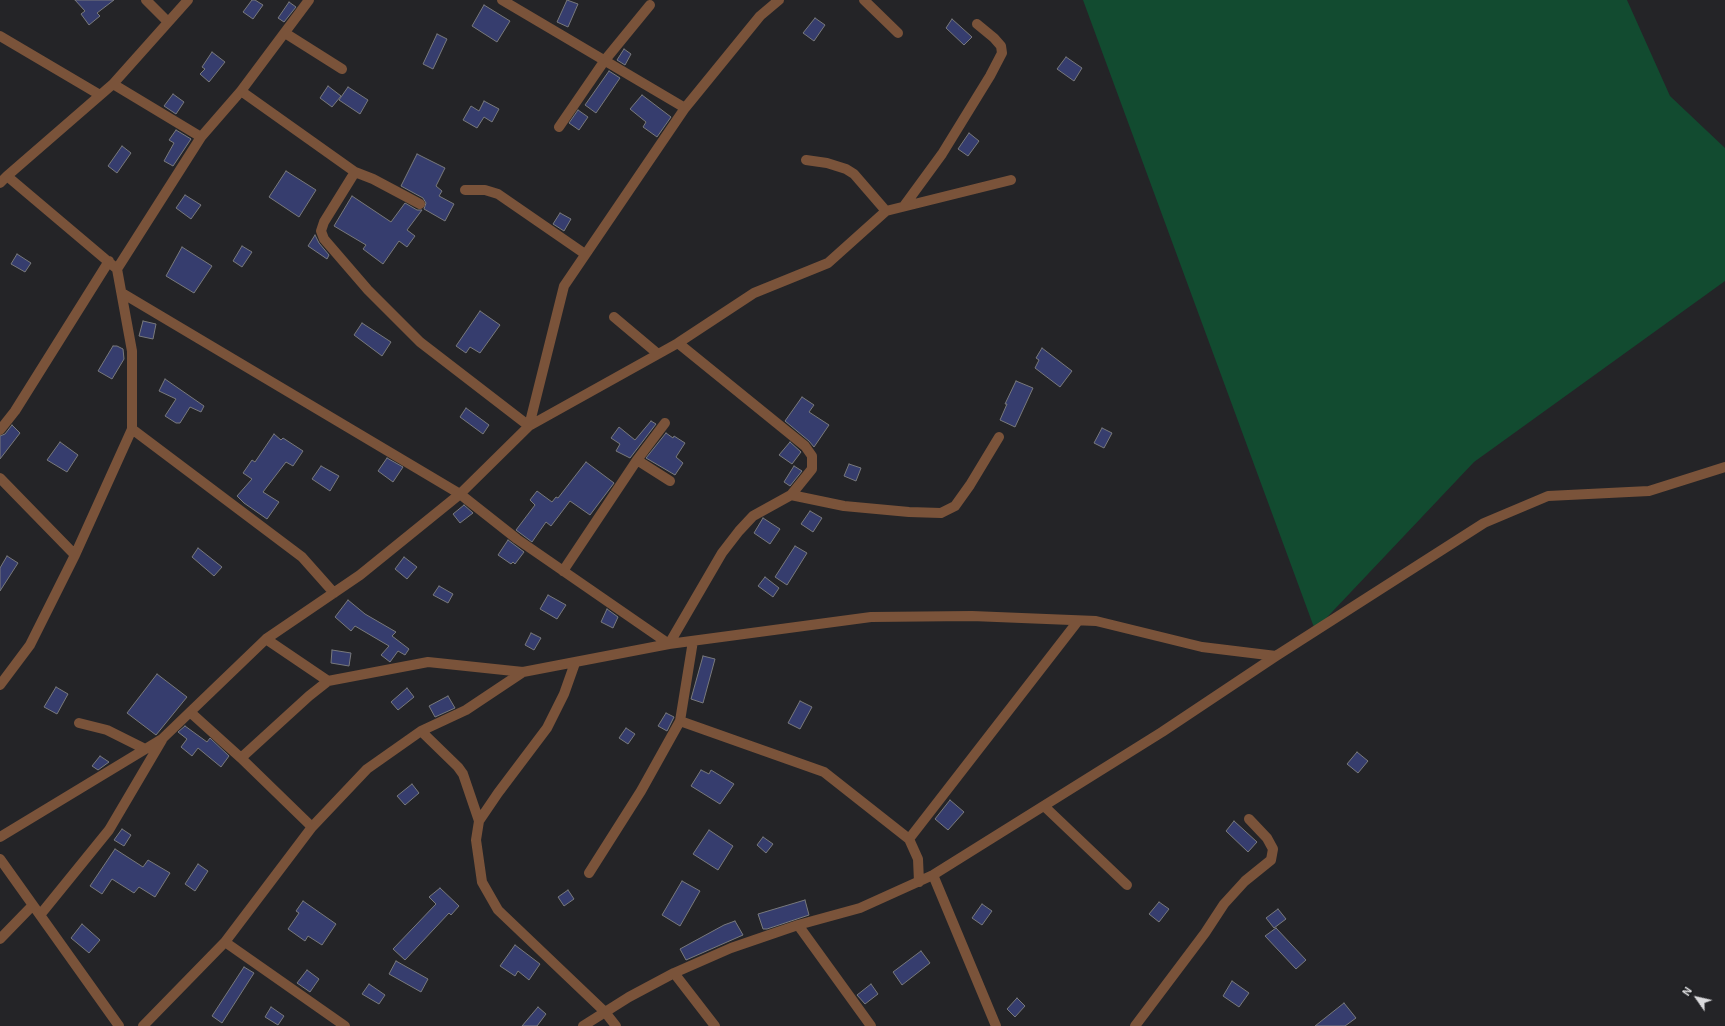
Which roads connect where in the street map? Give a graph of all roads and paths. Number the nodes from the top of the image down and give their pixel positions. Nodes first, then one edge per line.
1 (146, 0) edge
2 (188, 0) edge
3 (309, 0) edge
4 (502, 0) edge
5 (779, 0) edge
6 (864, 0) edge
7 (650, 5) dead end
8 (168, 22) junction
9 (977, 24) dead end
10 (898, 32) dead end
11 (285, 33) junction
12 (0, 36) edge
13 (605, 60) junction
14 (342, 69) dead end
15 (113, 84) junction
16 (241, 91) junction
17 (100, 95) junction
18 (685, 108) junction
19 (559, 127) dead end
20 (201, 137) junction
21 (806, 160) dead end
22 (355, 172) junction
23 (4, 180) edge
24 (1011, 180) dead end
25 (465, 190) dead end
26 (420, 204) dead end
27 (904, 206) junction
28 (886, 211) junction
29 (585, 254) junction
30 (108, 262) junction
31 (117, 269) junction
32 (122, 294) junction
33 (614, 317) dead end
34 (678, 343) junction
35 (658, 354) junction
36 (665, 423) dead end
37 (529, 426) junction
38 (132, 429) junction
39 (0, 430) edge
40 (999, 437) dead end
41 (638, 460) junction
42 (1725, 467) edge
43 (670, 481) dead end
44 (1, 483) edge
45 (460, 494) junction
46 (791, 495) junction
47 (75, 554) junction
48 (563, 571) junction
49 (334, 593) junction
50 (1078, 621) junction
51 (266, 639) junction
52 (693, 641) junction
53 (669, 644) junction
54 (1276, 656) junction
55 (575, 663) junction
56 (523, 672) junction
57 (328, 681) junction
58 (0, 685) edge
59 (190, 712) junction
60 (680, 721) junction
61 (79, 723) dead end
62 (421, 731) junction
63 (162, 739) junction
64 (145, 750) junction
65 (241, 758) junction
66 (1044, 806) junction
67 (1249, 819) dead end
68 (479, 821) junction
69 (312, 827) junction
70 (0, 837) edge
71 (909, 838) junction
72 (0, 859) edge
73 (590, 873) dead end
74 (933, 875) junction
75 (919, 882) junction
76 (1127, 885) dead end
77 (33, 905) junction
78 (40, 915) junction
79 (798, 925) junction
80 (0, 939) edge
81 (225, 942) junction
82 (674, 973) junction
83 (605, 1012) junction
84 (119, 1026) edge
85 (143, 1026) edge
86 (345, 1026) edge
87 (583, 1026) edge
88 (616, 1026) edge
89 (715, 1026) edge
90 (871, 1026) edge
91 (996, 1026) edge
92 (1135, 1026) edge

1 - 8 street
2 - 8 street
3 - 11 street
4 - 13 street
5 - 18 street
6 - 10 street
7 - 13 street
8 - 15 street
9 - 27 street
11 - 14 street
11 - 16 street
12 - 17 street
13 - 18 street
13 - 19 street
15 - 17 street
15 - 20 street
16 - 20 street
16 - 22 street
17 - 23 street
18 - 29 street
20 - 31 street
21 - 28 street
22 - 26 street
22 - 37 street
23 - 30 street
24 - 27 street
25 - 29 street
27 - 28 street
28 - 34 street
29 - 37 street
30 - 31 street
30 - 39 street
31 - 32 street
32 - 38 street
32 - 45 street
33 - 35 street
34 - 35 street
34 - 46 street
35 - 37 street
36 - 41 street
37 - 45 street
38 - 47 street
38 - 49 street
40 - 46 street
41 - 43 street
41 - 48 street
42 - 54 street
44 - 47 street
45 - 48 street
45 - 49 street
46 - 53 street
47 - 58 street
48 - 53 street
49 - 51 street
50 - 52 street
50 - 54 street
50 - 71 street
51 - 57 street
51 - 59 street
52 - 53 street
52 - 60 street
53 - 55 street
54 - 66 street
55 - 56 street
55 - 68 street
56 - 57 street
56 - 62 street
57 - 65 street
59 - 63 street
59 - 65 street
60 - 71 street
60 - 73 street
61 - 64 street
62 - 68 street
62 - 69 street
63 - 64 street
63 - 78 street
64 - 70 street
65 - 69 street
66 - 74 street
66 - 76 street
67 - 92 street
68 - 83 street
69 - 81 street
71 - 75 street
72 - 77 street
74 - 75 street
74 - 91 street
75 - 79 street
77 - 78 street
77 - 80 street
78 - 84 street
79 - 82 street
79 - 90 street
81 - 85 street
81 - 86 street
82 - 83 street
82 - 89 street
83 - 87 street
83 - 88 street

